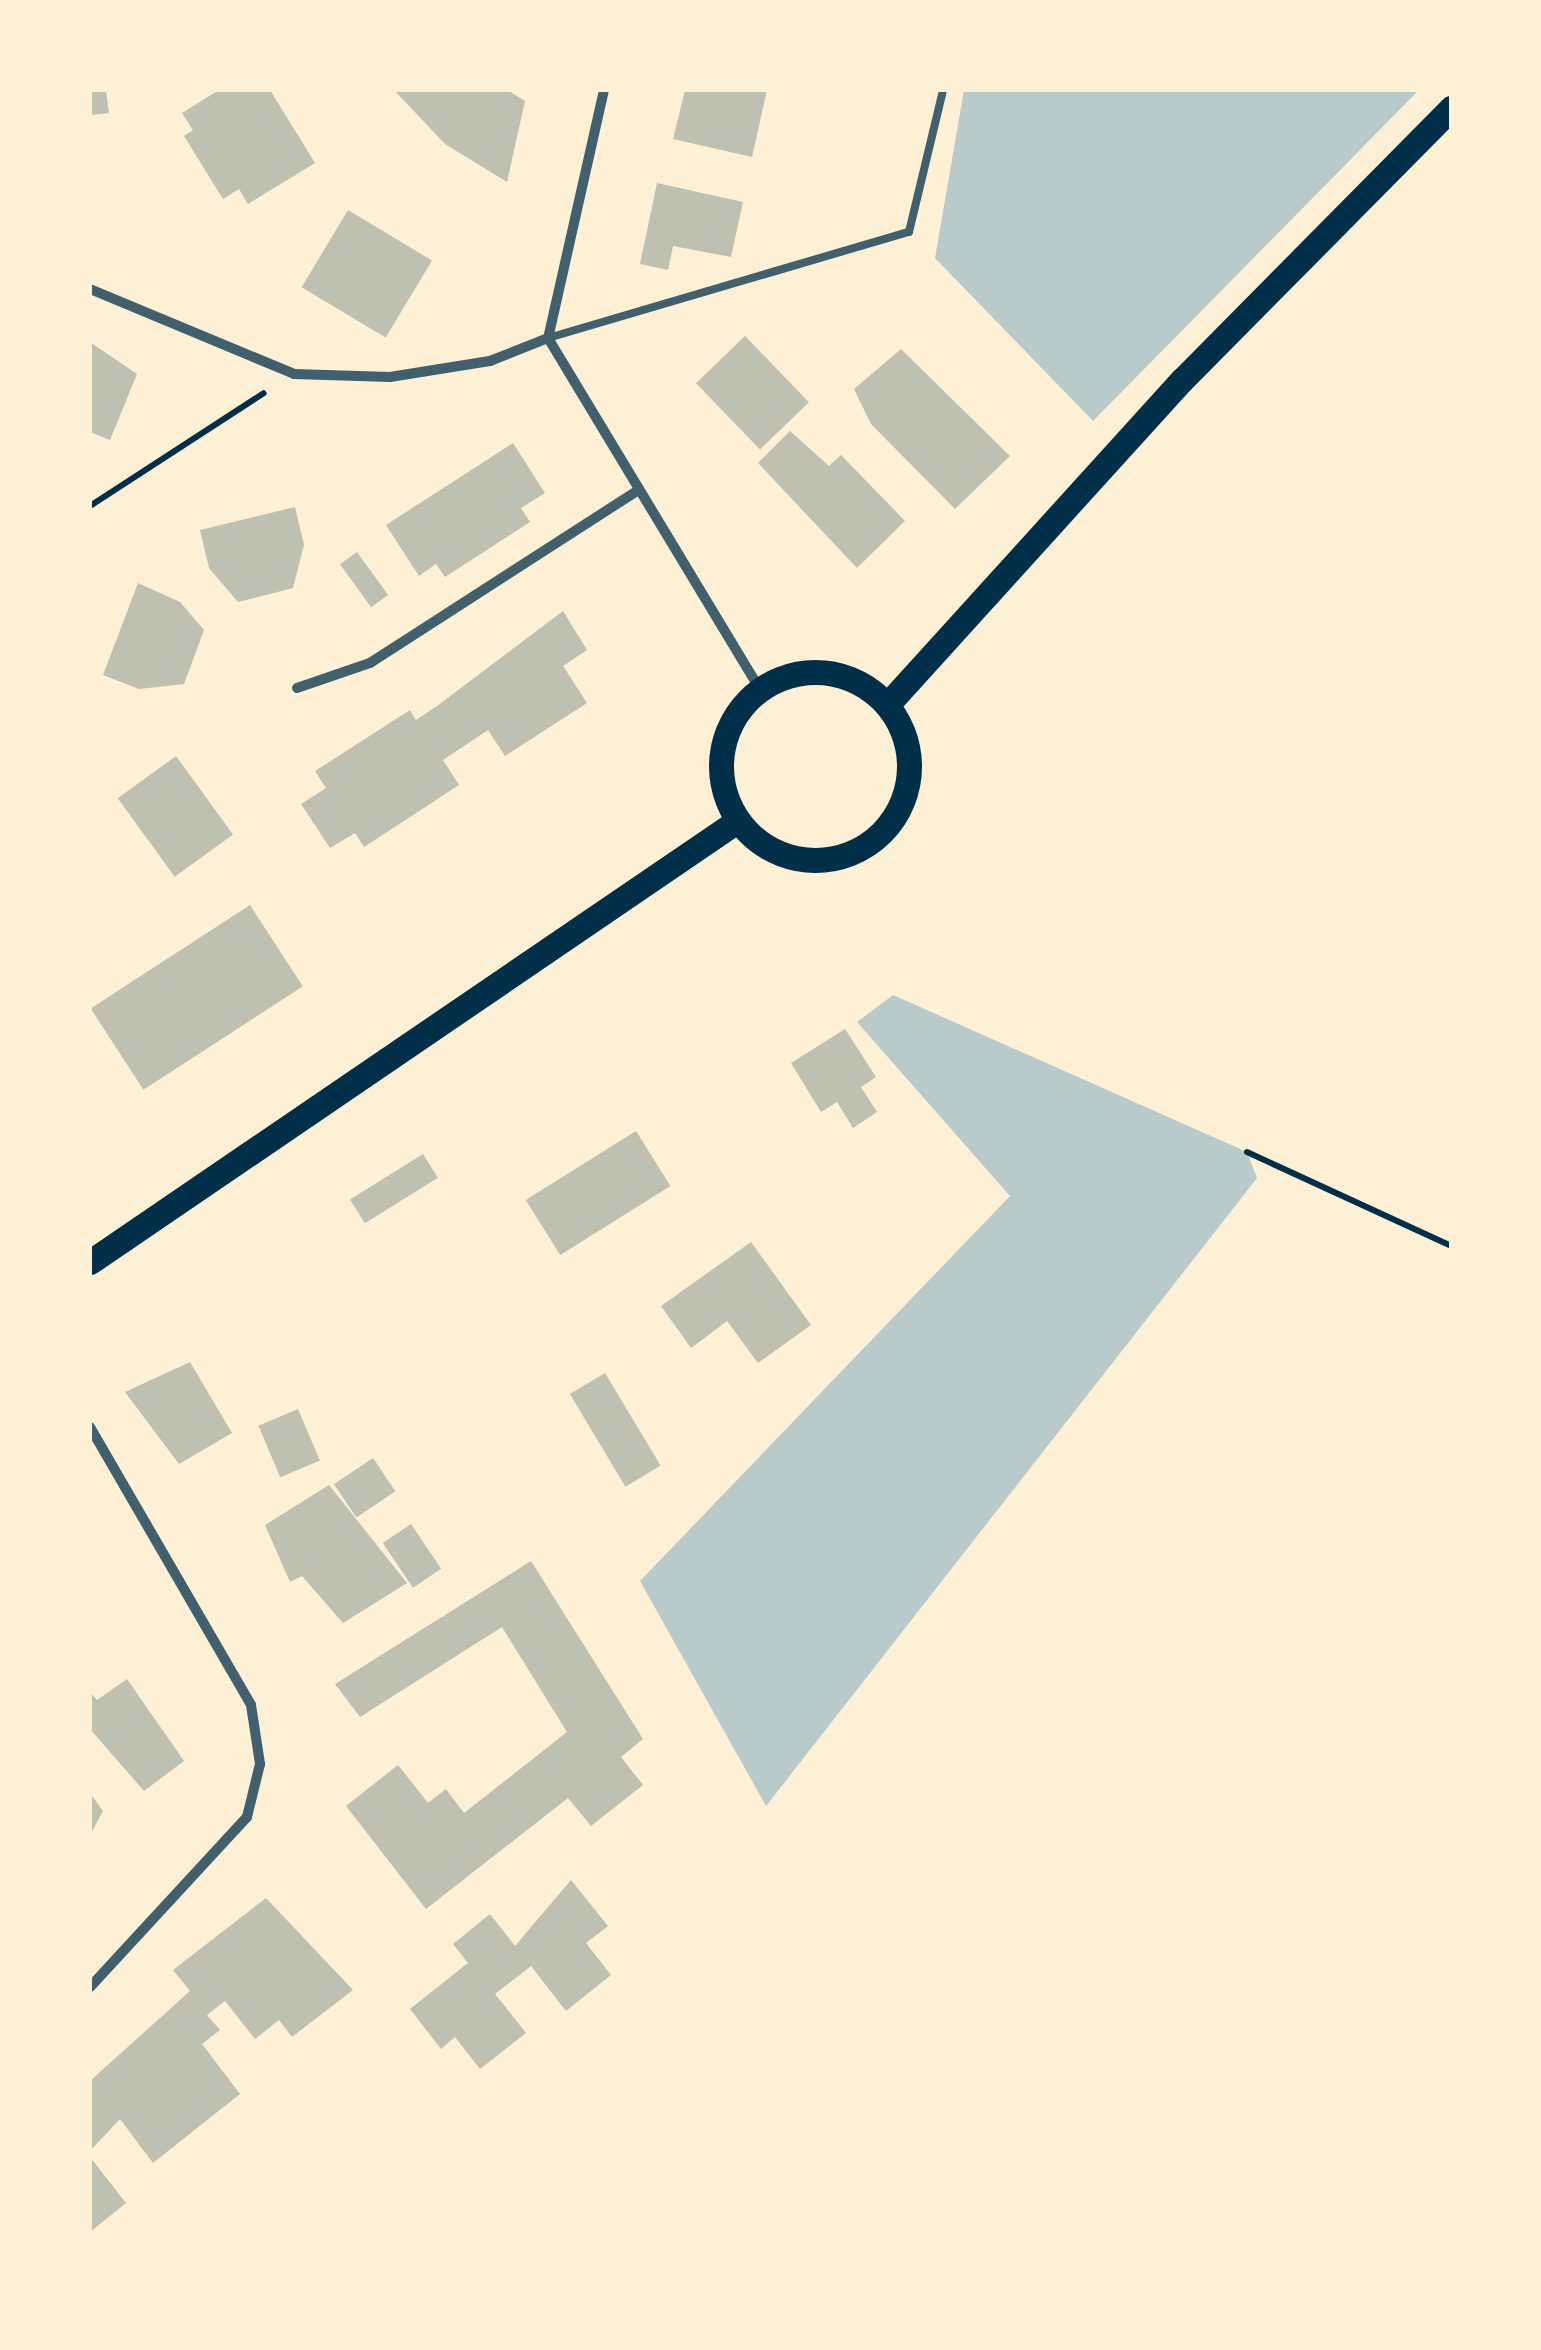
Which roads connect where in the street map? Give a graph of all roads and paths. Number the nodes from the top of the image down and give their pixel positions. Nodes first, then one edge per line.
1 (604, 90) edge
2 (943, 90) edge
3 (1451, 108) edge
4 (90, 289) edge
5 (548, 338) junction
6 (294, 374) junction
7 (638, 490) junction
8 (90, 506) edge
9 (296, 688) dead end
10 (760, 690) junction
11 (886, 704) junction
12 (737, 821) junction
13 (1247, 1152) dead end
14 (1451, 1246) edge
15 (90, 1262) edge
16 (90, 1427) edge
17 (90, 1986) edge

1 - 5 street
2 - 5 lane
3 - 11 main road
4 - 6 street
5 - 6 street
5 - 7 street
6 - 8 path
7 - 9 street
7 - 10 street
10 - 11 main road
10 - 12 main road
11 - 12 main road
12 - 15 main road
13 - 14 path
16 - 17 street

